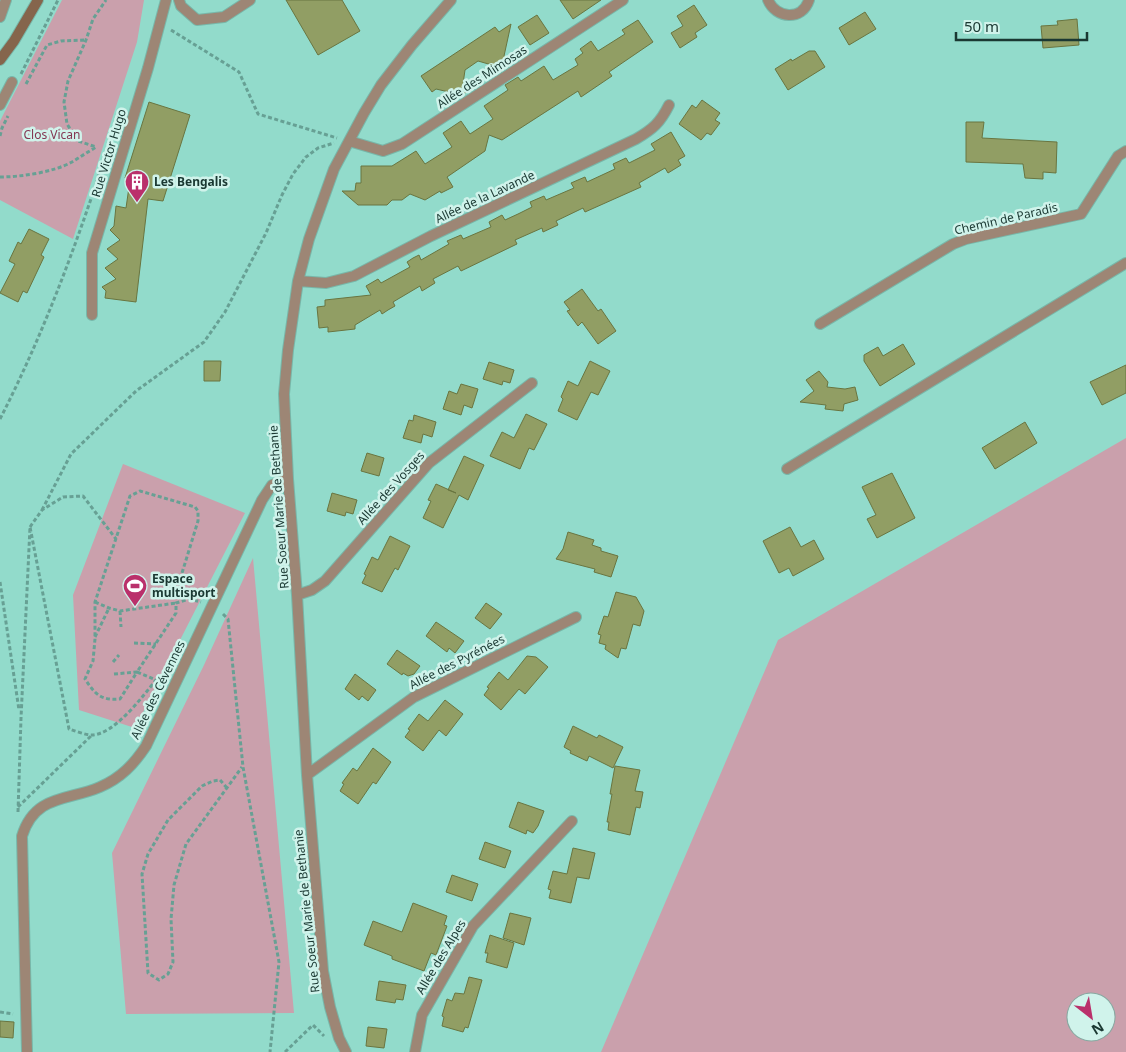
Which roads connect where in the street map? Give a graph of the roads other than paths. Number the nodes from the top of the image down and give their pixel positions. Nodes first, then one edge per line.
1 (6, 0) edge
2 (38, 0) edge
3 (166, 0) edge
4 (178, 0) edge
5 (250, 0) edge
6 (451, 0) edge
7 (623, 0) edge
8 (768, 0) edge
9 (818, 0) edge
10 (806, 5) edge
11 (0, 17) edge
12 (0, 60) edge
13 (14, 80) road end
14 (0, 105) edge
15 (669, 106) dead end
16 (349, 141) junction
17 (1126, 151) edge
18 (1126, 263) edge
19 (298, 281) junction
20 (92, 315) dead end
21 (820, 324) dead end
22 (532, 383) dead end
23 (787, 469) dead end
24 (288, 479) junction
25 (297, 595) junction
26 (576, 617) dead end
27 (307, 775) junction
28 (572, 821) dead end
29 (27, 1052) edge
30 (346, 1052) edge
31 (414, 1052) edge

1 - 11 street
2 - 12 main road
3 - 20 street, Rue Victor Hugo
4 - 5 street
6 - 16 street, Rue Soeur Marie de Bethanie
7 - 16 street, Allée des Mimosas
8 - 10 street
9 - 10 street
13 - 14 street
15 - 19 street, Allée de la Lavande
16 - 19 street, Rue Soeur Marie de Bethanie
17 - 21 street, Chemin de Paradis
18 - 23 street
19 - 24 street, Rue Soeur Marie de Bethanie
22 - 25 street, Allée des Vosges
24 - 25 street, Rue Soeur Marie de Bethanie
24 - 29 street, Allée des Cévennes
25 - 27 street, Rue Soeur Marie de Bethanie
26 - 27 street, Allée des Pyrénées
27 - 30 street, Rue Soeur Marie de Bethanie
28 - 31 street, Allée des Alpes

